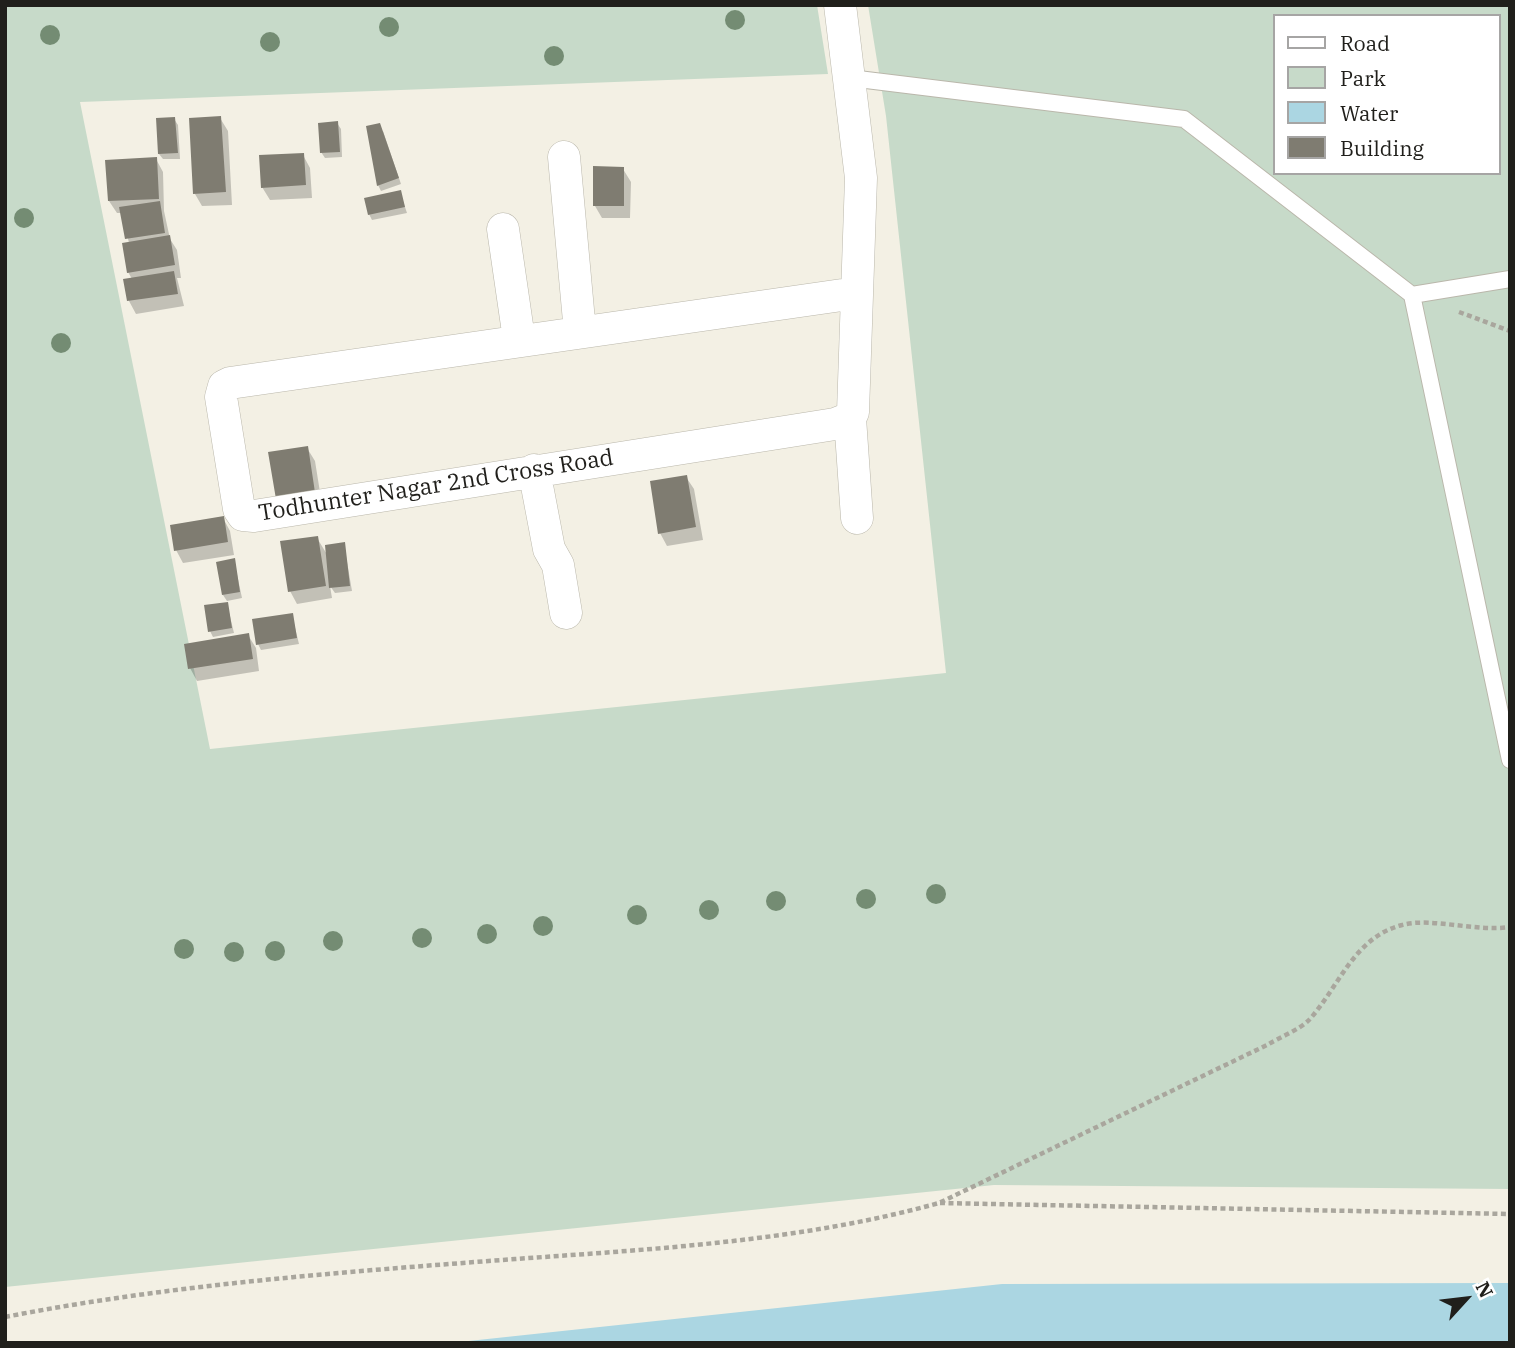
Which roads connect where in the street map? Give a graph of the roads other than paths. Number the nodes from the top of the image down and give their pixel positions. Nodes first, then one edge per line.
1 (840, 5) edge
2 (850, 78) junction
3 (564, 157) dead end
4 (503, 229) dead end
5 (1510, 279) edge
6 (856, 293) junction
7 (1412, 295) junction
8 (580, 332) junction
9 (519, 339) junction
10 (850, 418) junction
11 (534, 470) junction
12 (857, 518) dead end
13 (566, 613) dead end
14 (1510, 760) edge

1 - 2 street
2 - 6 street
2 - 7 lane
3 - 8 street
4 - 9 street
5 - 7 lane
6 - 8 street, Todhunter Nagar 2nd Cross Road
6 - 10 street
7 - 14 lane
8 - 9 street, Todhunter Nagar 2nd Cross Road
9 - 11 street, Todhunter Nagar 2nd Cross Road
10 - 11 street, Todhunter Nagar 2nd Cross Road
10 - 12 street
11 - 13 street

